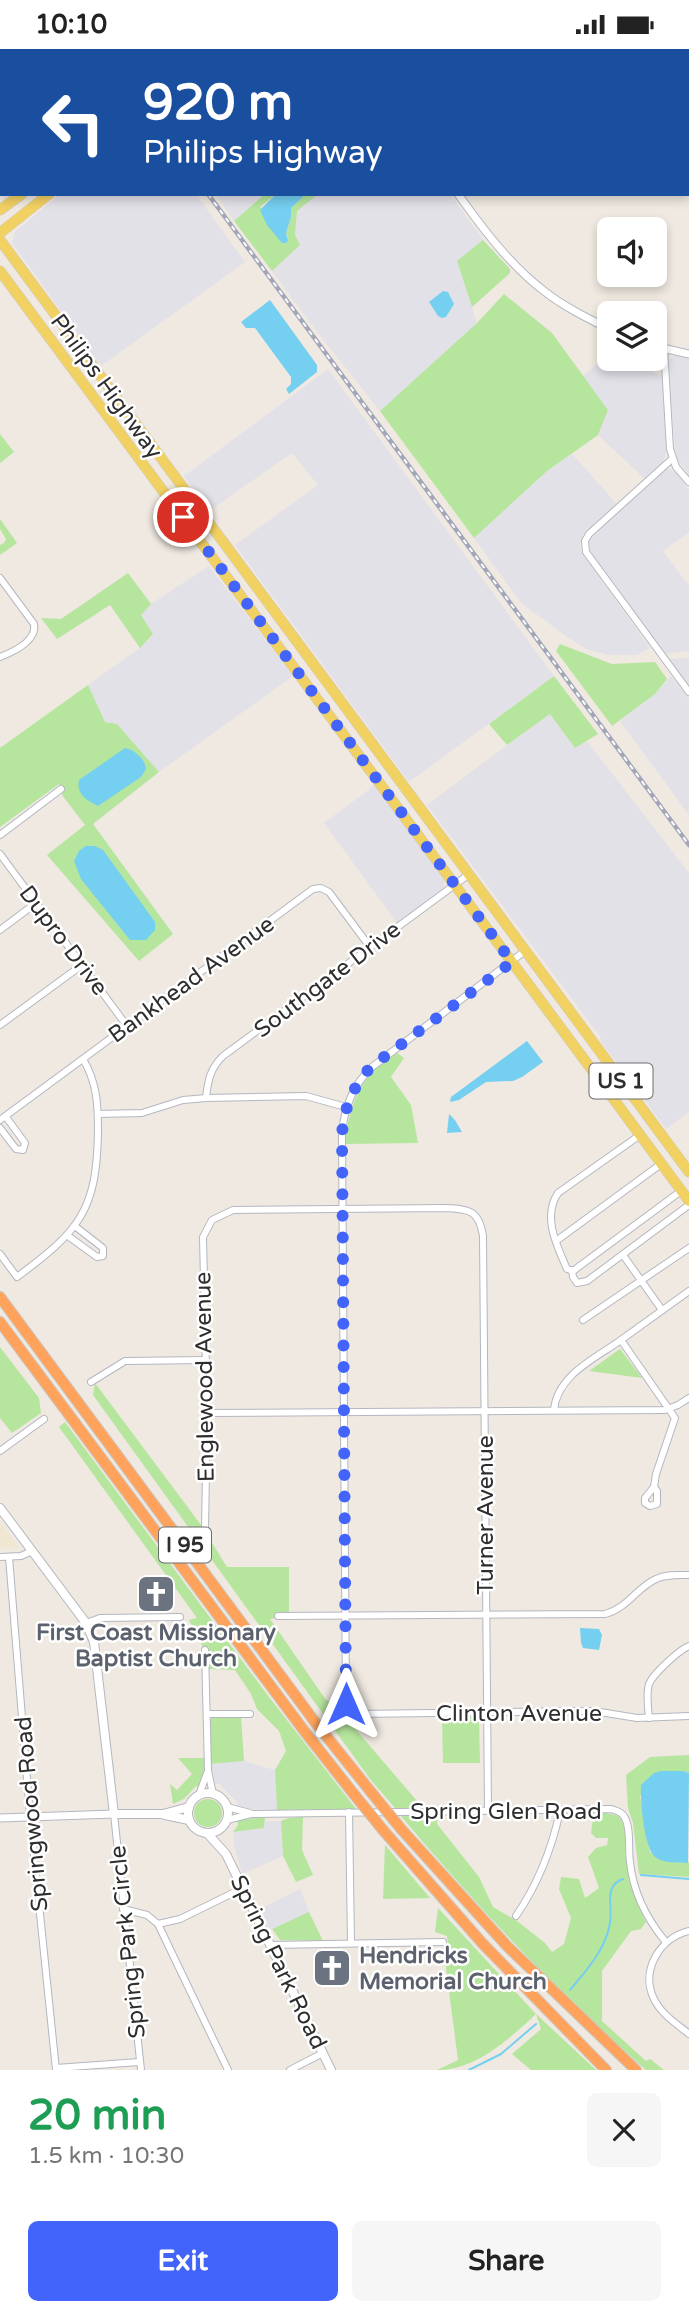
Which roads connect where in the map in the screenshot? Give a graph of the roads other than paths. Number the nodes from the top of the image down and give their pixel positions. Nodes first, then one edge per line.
1 (19, 196) edge
2 (46, 196) edge
3 (460, 196) edge
4 (0, 211) edge
5 (0, 233) edge
6 (0, 240) edge
7 (0, 271) edge
8 (597, 323) edge
9 (667, 349) edge
10 (689, 354) edge
11 (666, 371) edge
12 (672, 459) junction
13 (689, 482) edge
14 (198, 510) junction
15 (183, 517) junction
16 (0, 578) edge
17 (0, 657) edge
18 (689, 692) edge
19 (61, 789) dead end
20 (0, 835) edge
21 (0, 854) edge
22 (468, 874) junction
23 (455, 885) junction
24 (36, 903) junction
25 (0, 930) edge
26 (370, 947) junction
27 (525, 951) junction
28 (512, 962) junction
29 (82, 965) junction
30 (0, 1025) edge
31 (127, 1026) junction
32 (83, 1059) junction
33 (206, 1098) junction
34 (346, 1107) junction
35 (98, 1114) junction
36 (3, 1118) edge
37 (0, 1128) edge
38 (640, 1135) junction
39 (661, 1164) junction
40 (689, 1172) edge
41 (681, 1191) junction
42 (689, 1203) edge
43 (342, 1209) junction
44 (76, 1227) junction
45 (68, 1236) junction
46 (556, 1241) junction
47 (689, 1248) edge
48 (0, 1254) edge
49 (623, 1255) junction
50 (572, 1270) junction
51 (640, 1281) junction
52 (689, 1291) edge
53 (0, 1297) edge
54 (662, 1310) junction
55 (583, 1320) dead end
56 (0, 1322) edge
57 (621, 1340) junction
58 (205, 1360) junction
59 (91, 1382) dead end
60 (689, 1398) edge
61 (669, 1409) junction
62 (485, 1410) junction
63 (555, 1410) junction
64 (344, 1412) junction
65 (206, 1413) junction
66 (44, 1419) dead end
67 (0, 1451) edge
68 (654, 1487) dead end
69 (0, 1509) edge
70 (205, 1530) dead end
71 (32, 1551) junction
72 (0, 1557) edge
73 (9, 1557) junction
74 (689, 1575) edge
75 (486, 1614) junction
76 (278, 1616) dead end
77 (346, 1616) junction
78 (180, 1617) dead end
79 (86, 1623) junction
80 (689, 1646) edge
81 (205, 1650) dead end
82 (487, 1712) junction
83 (207, 1714) junction
84 (250, 1714) dead end
85 (689, 1716) edge
86 (649, 1718) junction
87 (208, 1771) junction
88 (213, 1794) junction
89 (199, 1795) junction
90 (189, 1807) junction
91 (227, 1807) junction
92 (488, 1811) junction
93 (560, 1811) junction
94 (349, 1812) junction
95 (114, 1814) junction
96 (163, 1814) junction
97 (251, 1814) junction
98 (30, 1817) junction
99 (0, 1818) edge
100 (189, 1819) junction
101 (227, 1819) junction
102 (220, 1828) junction
103 (207, 1833) junction
104 (226, 1854) junction
105 (243, 1888) junction
106 (123, 1909) junction
107 (516, 1916) dead end
108 (158, 1924) junction
109 (689, 1931) edge
110 (665, 1941) junction
111 (443, 1942) dead end
112 (351, 1943) junction
113 (271, 1945) junction
114 (688, 2032) edge
115 (323, 2053) junction
116 (139, 2062) junction
117 (56, 2069) edge
118 (141, 2070) edge
119 (228, 2070) edge
120 (289, 2070) edge
121 (331, 2070) edge
122 (606, 2070) edge
123 (636, 2070) edge

1 - 4 main road
2 - 5 main road
3 - 8 street
6 - 14 main road, Philips Highway / US 1
7 - 15 main road, Philips Highway / US 1
9 - 10 street
11 - 12 street
12 - 13 street
12 - 18 street
14 - 15 street
14 - 22 main road, Philips Highway / US 1
15 - 23 main road, Philips Highway / US 1
16 - 17 street
19 - 20 street
21 - 24 street, Dupro Drive
22 - 23 street, Southgate Drive
22 - 27 main road, Philips Highway / US 1
23 - 26 street, Southgate Drive
23 - 28 main road, Philips Highway / US 1
24 - 25 street
24 - 29 street, Dupro Drive
26 - 31 street, Bankhead Avenue
26 - 33 street, Southgate Drive
27 - 28 street
27 - 40 main road, Philips Highway / US 1
28 - 34 street
28 - 38 main road, Philips Highway / US 1
29 - 30 street
29 - 31 street, Dupro Drive
31 - 32 street, Bankhead Avenue
32 - 35 street
32 - 36 street, Bankhead Avenue
33 - 34 street
33 - 35 street
34 - 43 street
35 - 44 street
36 - 37 street
38 - 39 main road, Philips Highway / US 1
38 - 46 street
39 - 41 main road, Philips Highway / US 1
39 - 46 street
41 - 42 main road, Philips Highway / US 1
41 - 50 street
42 - 49 street
43 - 58 street, Englewood Avenue
43 - 62 street, Turner Avenue
43 - 64 street
44 - 45 street
44 - 45 street
45 - 48 street
46 - 50 street
47 - 51 street
49 - 50 street
49 - 51 street
51 - 54 street
51 - 55 street
52 - 54 street
53 - 123 highway, I 95, bridge
54 - 57 street
56 - 122 highway, I 95, bridge
57 - 61 street
57 - 63 street
58 - 59 street
58 - 65 street, Englewood Avenue
60 - 61 street
61 - 63 street
61 - 68 street
62 - 63 street
62 - 64 street
62 - 75 street, Turner Avenue
64 - 65 street
64 - 77 street
65 - 70 street, Englewood Avenue
66 - 67 street
69 - 71 main road
71 - 73 street
71 - 79 main road
72 - 73 street
73 - 98 street, Springwood Road
74 - 75 street
75 - 77 street
75 - 82 street, Turner Avenue
76 - 77 street
77 - 82 street, Clinton Avenue
78 - 79 street
79 - 95 main road
80 - 86 street
81 - 83 street
82 - 86 street, Clinton Avenue
82 - 92 street, Turner Avenue
83 - 84 street
83 - 87 street
85 - 86 street, Clinton Avenue
87 - 88 street
87 - 89 street
88 - 89 main road
88 - 91 main road
89 - 90 main road
90 - 96 main road
90 - 100 main road
91 - 97 street, Spring Glen Road
91 - 101 main road
92 - 93 street, Spring Glen Road
92 - 94 street, Spring Glen Road
93 - 107 street
93 - 110 street, Spring Glen Road
94 - 97 street, Spring Glen Road
94 - 112 street
95 - 96 main road
95 - 98 street
95 - 106 street, Spring Park Circle
96 - 100 main road
97 - 101 street, Spring Glen Road
98 - 99 street
98 - 117 street, Springwood Road
100 - 103 main road
101 - 102 main road
102 - 103 main road
102 - 104 main road, Spring Park Road
103 - 104 main road, Spring Park Road
104 - 105 main road, Spring Park Road
105 - 108 street
105 - 113 main road, Spring Park Road
106 - 108 street
106 - 116 street, Spring Park Circle
108 - 119 street
109 - 110 street
110 - 114 street
111 - 112 street
112 - 113 street
113 - 115 main road, Spring Park Road
115 - 120 street
115 - 121 main road, Spring Park Road
116 - 117 street
116 - 118 street, Spring Park Circle

